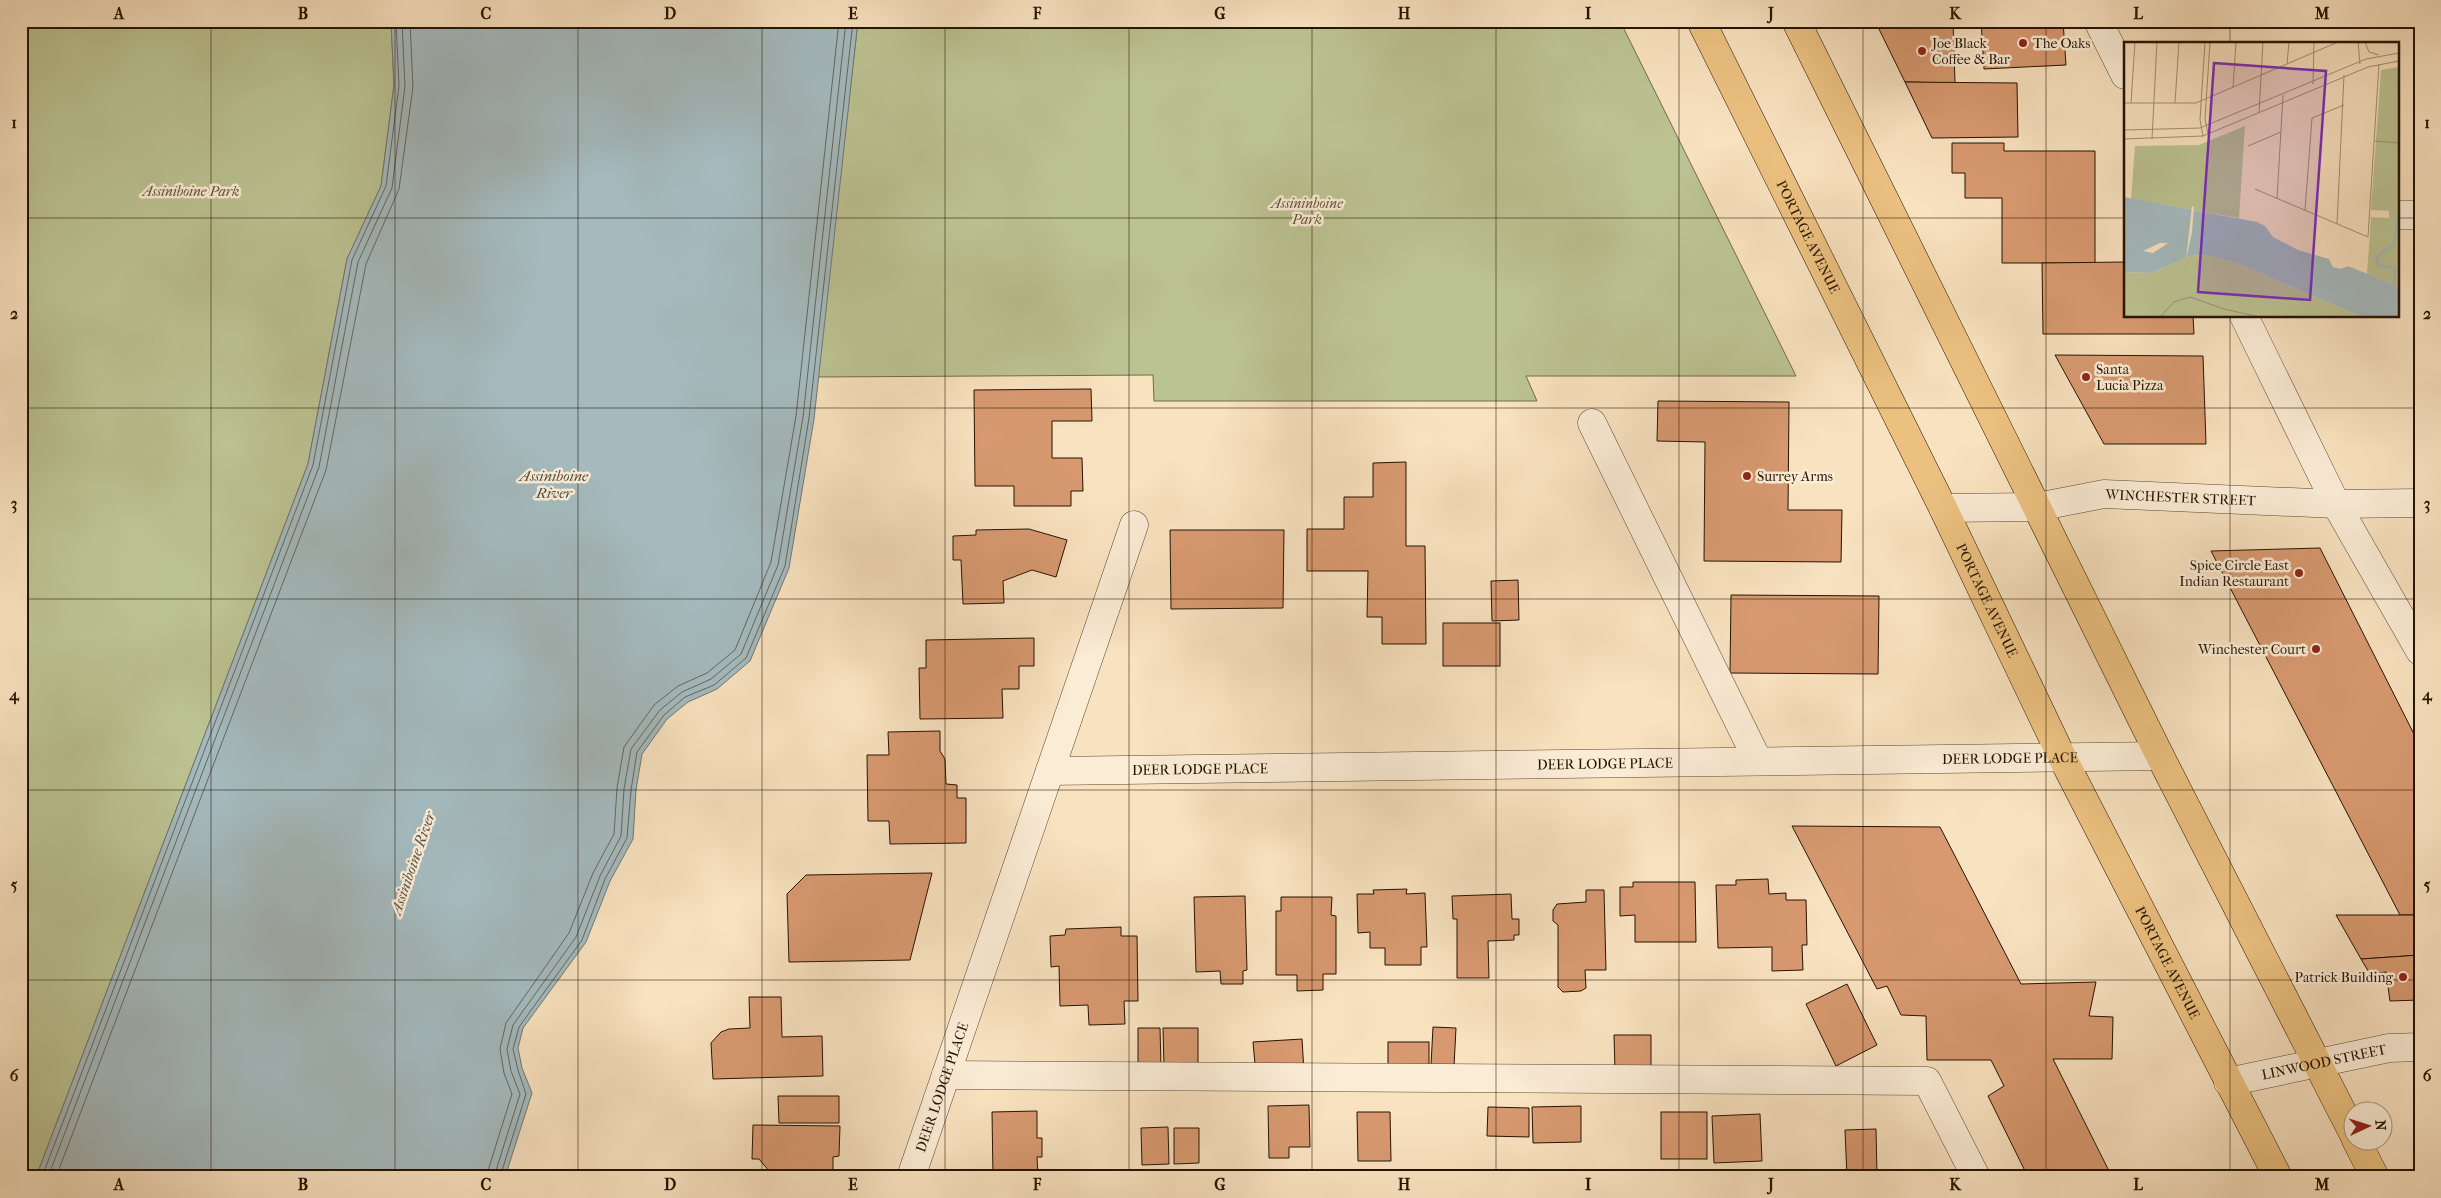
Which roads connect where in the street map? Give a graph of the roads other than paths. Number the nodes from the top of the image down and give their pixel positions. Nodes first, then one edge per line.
1 (1701, 21) edge
2 (1796, 21) edge
3 (2098, 21) edge
4 (2124, 73) edge
5 (2398, 215) edge
6 (2420, 215) edge
7 (2245, 318) edge
8 (1592, 423) dead end
9 (2420, 503) edge
10 (2336, 504) junction
11 (2037, 507) junction
12 (1943, 508) junction
13 (1134, 525) dead end
14 (2420, 651) edge
15 (2160, 756) junction
16 (2062, 757) junction
17 (1758, 761) junction
18 (1050, 771) junction
19 (2420, 1047) edge
20 (2316, 1062) junction
21 (946, 1075) junction
22 (2228, 1082) junction
23 (2344, 1116) edge
24 (2361, 1150) edge
25 (911, 1177) edge
26 (1976, 1177) edge
27 (2278, 1177) edge
28 (2375, 1177) edge

1 - 12 highway, PORTAGE AVENUE
2 - 11 highway
3 - 4 street
5 - 6 street
7 - 10 street
8 - 17 street
9 - 10 street, WINCHESTER STREET
10 - 11 street, WINCHESTER STREET
10 - 14 street
11 - 12 street, WINCHESTER STREET
11 - 15 highway
12 - 16 highway, PORTAGE AVENUE
13 - 18 street, DEER LODGE PLACE
15 - 16 street, DEER LODGE PLACE
15 - 20 highway
16 - 17 street, DEER LODGE PLACE
16 - 22 highway, PORTAGE AVENUE
17 - 18 street, DEER LODGE PLACE
18 - 21 street, DEER LODGE PLACE
19 - 20 street, LINWOOD STREET
20 - 22 street, LINWOOD STREET
20 - 23 highway
21 - 25 street, DEER LODGE PLACE
21 - 26 street
22 - 27 highway, PORTAGE AVENUE
24 - 28 highway

